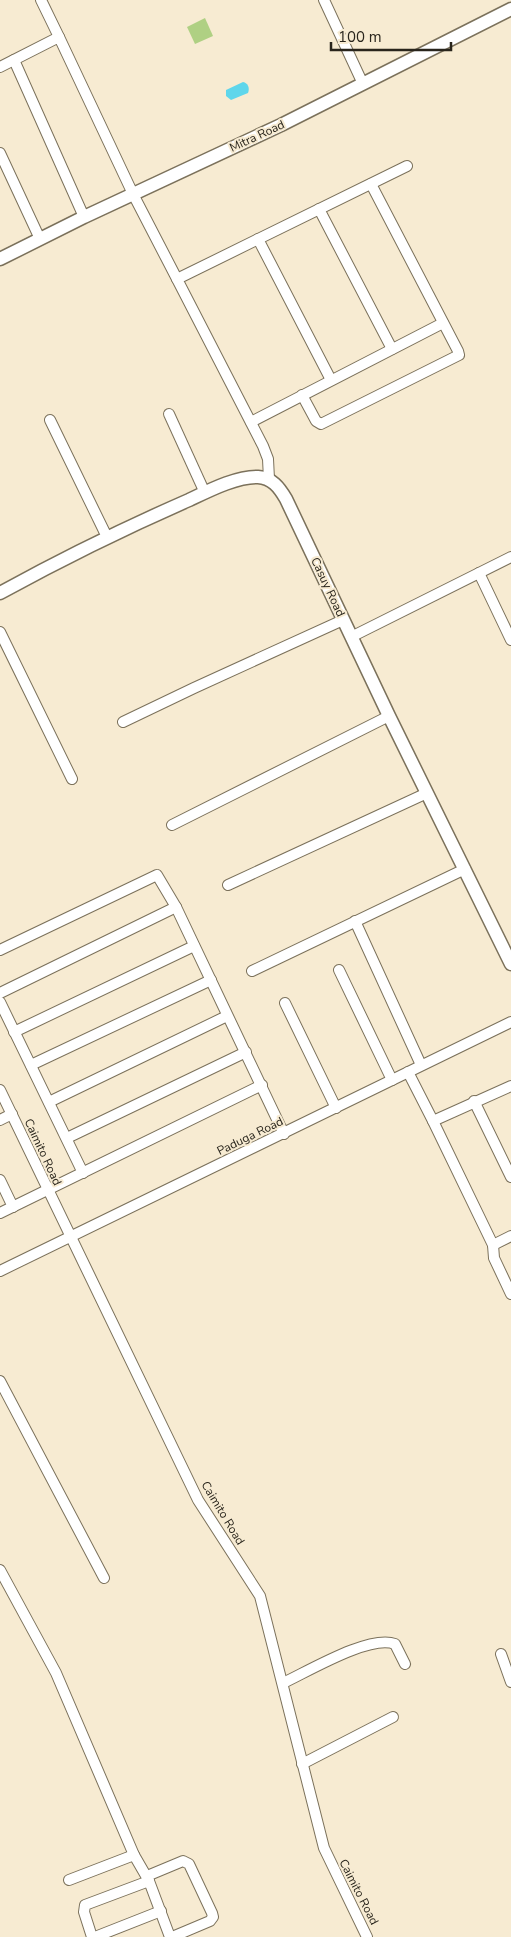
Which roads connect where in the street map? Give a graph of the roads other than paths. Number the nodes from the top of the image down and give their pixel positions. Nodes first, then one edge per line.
1 (41, 0) edge
2 (324, 0) edge
3 (511, 9) edge
4 (59, 37) junction
5 (14, 60) junction
6 (0, 67) edge
7 (363, 84) junction
8 (0, 153) edge
9 (407, 166) dead end
10 (371, 184) junction
11 (133, 194) junction
12 (319, 209) junction
13 (84, 217) junction
14 (40, 239) junction
15 (258, 239) junction
16 (0, 259) edge
17 (177, 279) junction
18 (444, 323) junction
19 (392, 349) junction
20 (331, 380) junction
21 (302, 395) junction
22 (169, 414) dead end
23 (50, 420) dead end
24 (251, 422) junction
25 (269, 480) junction
26 (205, 493) junction
27 (107, 537) junction
28 (510, 561) edge
29 (479, 573) junction
30 (0, 592) edge
31 (343, 620) junction
32 (0, 632) edge
33 (351, 637) junction
34 (511, 640) edge
35 (389, 716) junction
36 (124, 722) dead end
37 (72, 779) dead end
38 (427, 793) junction
39 (172, 825) dead end
40 (465, 869) junction
41 (228, 885) dead end
42 (176, 907) junction
43 (355, 921) junction
44 (194, 946) junction
45 (0, 950) edge
46 (511, 964) edge
47 (339, 970) dead end
48 (252, 971) dead end
49 (211, 980) junction
50 (0, 993) edge
51 (0, 1002) edge
52 (285, 1003) dead end
53 (227, 1016) junction
54 (511, 1022) edge
55 (14, 1032) junction
56 (246, 1052) junction
57 (32, 1065) junction
58 (421, 1065) junction
59 (408, 1072) junction
60 (392, 1080) junction
61 (262, 1085) junction
62 (511, 1086) edge
63 (0, 1090) edge
64 (474, 1101) junction
65 (50, 1102) junction
66 (336, 1108) junction
67 (12, 1114) junction
68 (0, 1120) edge
69 (433, 1120) junction
70 (284, 1134) junction
71 (67, 1138) junction
72 (83, 1173) junction
73 (511, 1176) edge
74 (0, 1180) edge
75 (47, 1190) junction
76 (13, 1207) junction
77 (0, 1213) edge
78 (70, 1236) junction
79 (511, 1236) edge
80 (492, 1245) junction
81 (0, 1271) edge
82 (511, 1294) edge
83 (0, 1381) edge
84 (0, 1570) edge
85 (104, 1578) dead end
86 (501, 1654) dead end
87 (405, 1664) dead end
88 (511, 1682) edge
89 (282, 1683) junction
90 (393, 1717) dead end
91 (302, 1764) junction
92 (134, 1855) junction
93 (148, 1878) junction
94 (69, 1880) dead end
95 (160, 1910) junction
96 (93, 1937) edge
97 (171, 1937) edge
98 (367, 1937) edge

1 - 4 street
2 - 7 street
3 - 7 street, Mitra Road
4 - 5 street
4 - 11 street
5 - 6 street
5 - 13 street
7 - 11 street, Mitra Road
8 - 14 street
9 - 10 street
10 - 12 street
10 - 18 street
11 - 13 street, Mitra Road
11 - 17 street
12 - 15 street
12 - 19 street
13 - 14 street, Mitra Road
14 - 16 street, Mitra Road
15 - 17 street
15 - 20 street
17 - 24 street
18 - 19 street
18 - 21 street
19 - 20 street
20 - 21 street
21 - 24 street
22 - 26 street
23 - 27 street
24 - 25 street
25 - 26 street
25 - 31 street, Casuy Road
26 - 27 street
27 - 30 street
28 - 29 street
29 - 33 street
29 - 34 street
31 - 33 street, Casuy Road
31 - 36 street
32 - 37 street
33 - 35 street, Casuy Road
35 - 38 street, Casuy Road
35 - 39 street
38 - 40 street, Casuy Road
38 - 41 street
40 - 43 street
40 - 46 street, Casuy Road
42 - 44 street
42 - 45 street
42 - 50 street
43 - 48 street
43 - 58 street
44 - 49 street
44 - 55 street
47 - 60 street
49 - 53 street
49 - 57 street
51 - 55 street
52 - 66 street
53 - 56 street
53 - 65 street
54 - 58 street, Paduga Road
55 - 57 street
56 - 61 street
56 - 71 street
57 - 65 street
58 - 59 street, Paduga Road
59 - 60 street, Paduga Road
59 - 69 street
60 - 66 street, Paduga Road
61 - 70 street
61 - 72 street
62 - 64 street
63 - 67 street, Caimito Road
64 - 69 street
64 - 73 street
65 - 71 street
66 - 70 street, Paduga Road
67 - 68 street
67 - 75 street, Caimito Road
69 - 80 street
70 - 78 street, Paduga Road
71 - 72 street
72 - 75 street
74 - 76 street
75 - 76 street
75 - 78 street, Caimito Road
76 - 77 street
78 - 81 street, Paduga Road
78 - 89 street, Caimito Road
79 - 80 street
80 - 82 street
83 - 85 street
84 - 92 street
86 - 88 street
87 - 89 street
89 - 91 street, Caimito Road
90 - 91 street
91 - 98 street, Caimito Road
92 - 93 street
92 - 94 street
93 - 95 street
93 - 96 street
93 - 97 street
95 - 96 street
95 - 97 street

